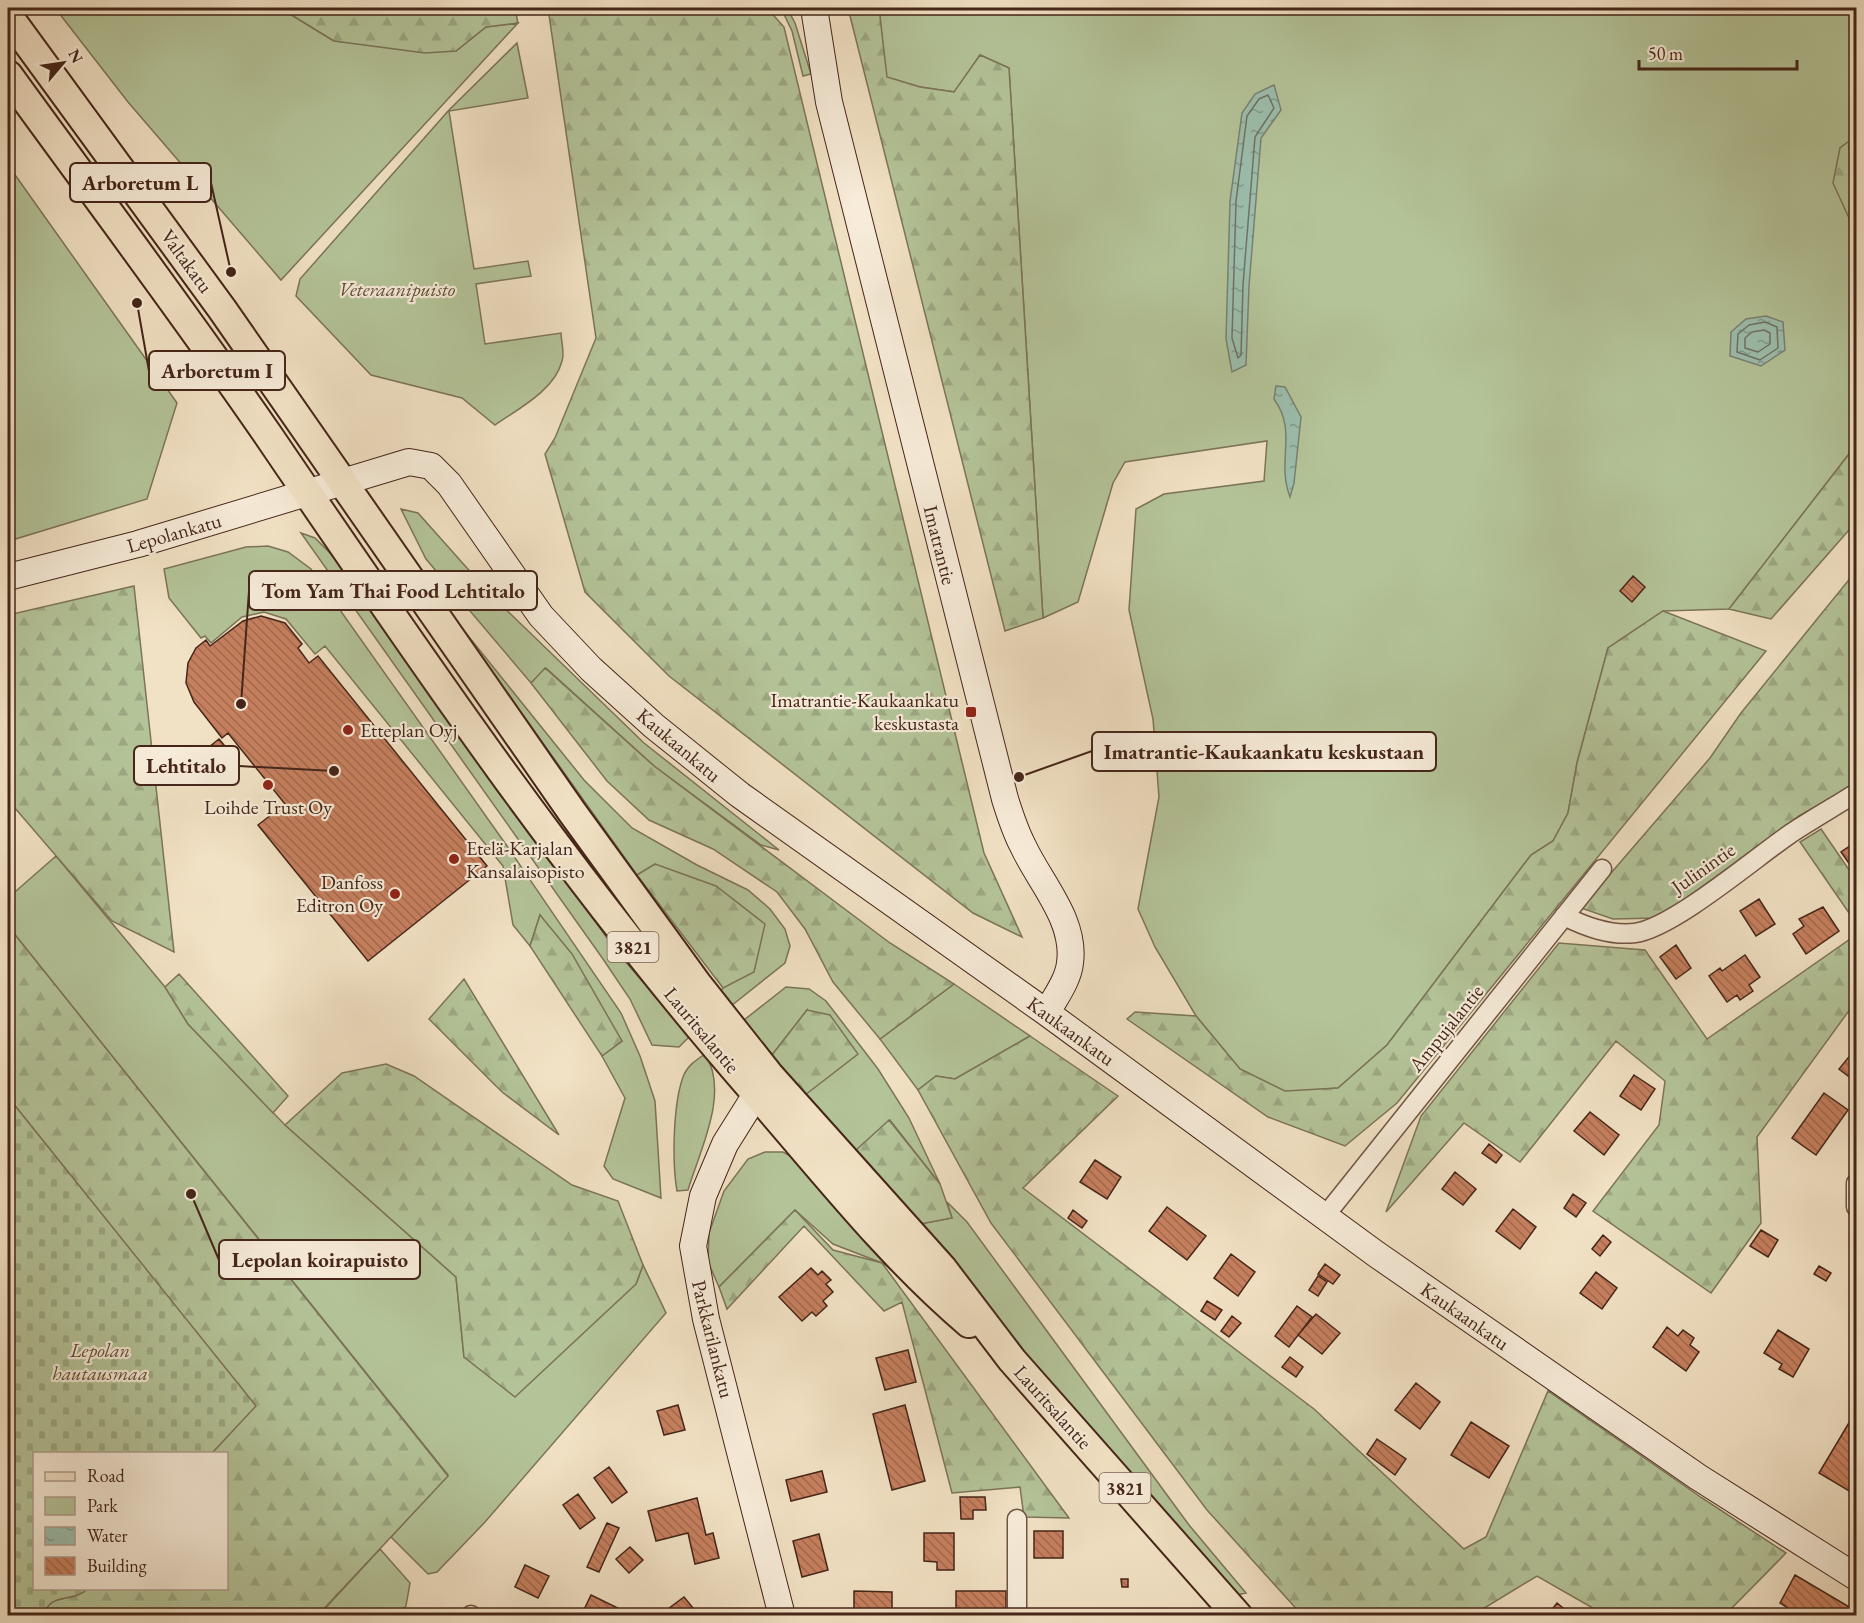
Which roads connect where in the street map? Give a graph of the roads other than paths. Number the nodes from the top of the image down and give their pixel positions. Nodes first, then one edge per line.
1 (797, 8) edge
2 (814, 8) edge
3 (8, 16) edge
4 (821, 62) junction
5 (8, 75) edge
6 (339, 481) junction
7 (305, 491) junction
8 (8, 577) edge
9 (1857, 793) edge
10 (1602, 869) dead end
11 (1564, 916) junction
12 (1047, 1013) junction
13 (762, 1084) junction
14 (1857, 1182) edge
15 (1857, 1207) edge
16 (1325, 1216) junction
17 (1017, 1519) dead end
18 (1857, 1577) edge
19 (782, 1616) edge
20 (1017, 1616) edge
21 (1238, 1616) edge

1 - 4 street, Imatrantie
2 - 4 street, Imatrantie
3 - 6 main road, Valtakatu / 3821
4 - 12 street, Imatrantie
5 - 7 main road, Valtakatu / 3821
6 - 7 street, Lepolankatu
6 - 12 street, Kaukaankatu
6 - 13 main road, Lauritsalantie / 3821
7 - 8 street, Lepolankatu
7 - 13 main road, Lauritsalantie / 3821
9 - 11 street, Julinintie
10 - 11 street, Ampujalantie
11 - 16 street, Ampujalantie
12 - 16 street, Kaukaankatu
13 - 19 street, Parkkarilankatu
13 - 21 main road, Lauritsalantie / 3821
14 - 15 street
16 - 18 street, Kaukaankatu
17 - 20 street

